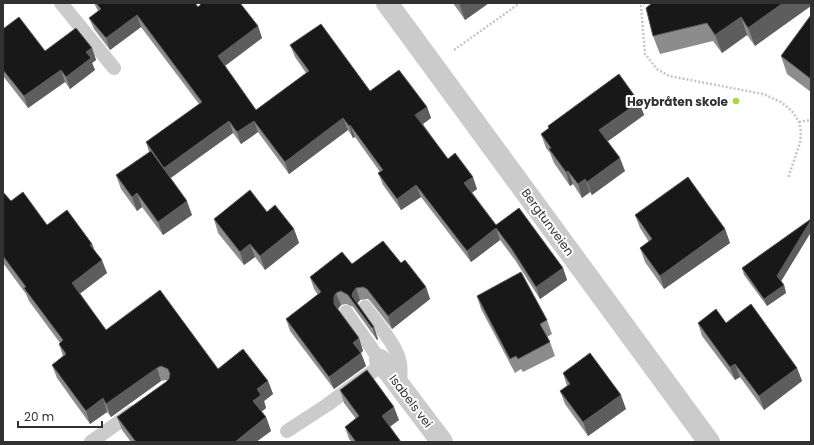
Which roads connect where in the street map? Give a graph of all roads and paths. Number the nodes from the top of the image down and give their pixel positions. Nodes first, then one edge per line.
1 (61, 3) edge
2 (387, 3) edge
3 (520, 3) edge
4 (638, 3) edge
5 (645, 3) edge
6 (641, 6) junction
7 (432, 66) junction
8 (114, 68) dead end
9 (811, 120) edge
10 (798, 122) junction
11 (788, 178) dead end
12 (365, 307) dead end
13 (346, 312) dead end
14 (381, 362) junction
15 (400, 386) junction
16 (141, 406) edge
17 (287, 431) dead end
18 (91, 442) edge
19 (442, 442) edge
20 (709, 442) edge

1 - 8 lane
2 - 7 street, Bergtunveien
3 - 7 path
4 - 6 path
5 - 6 path
6 - 10 path
7 - 20 street, Bergtunveien
9 - 10 path
10 - 11 path
12 - 15 lane
13 - 14 lane
14 - 15 street, Isabels vei
14 - 17 lane
15 - 19 street, Isabels vei
16 - 18 lane

